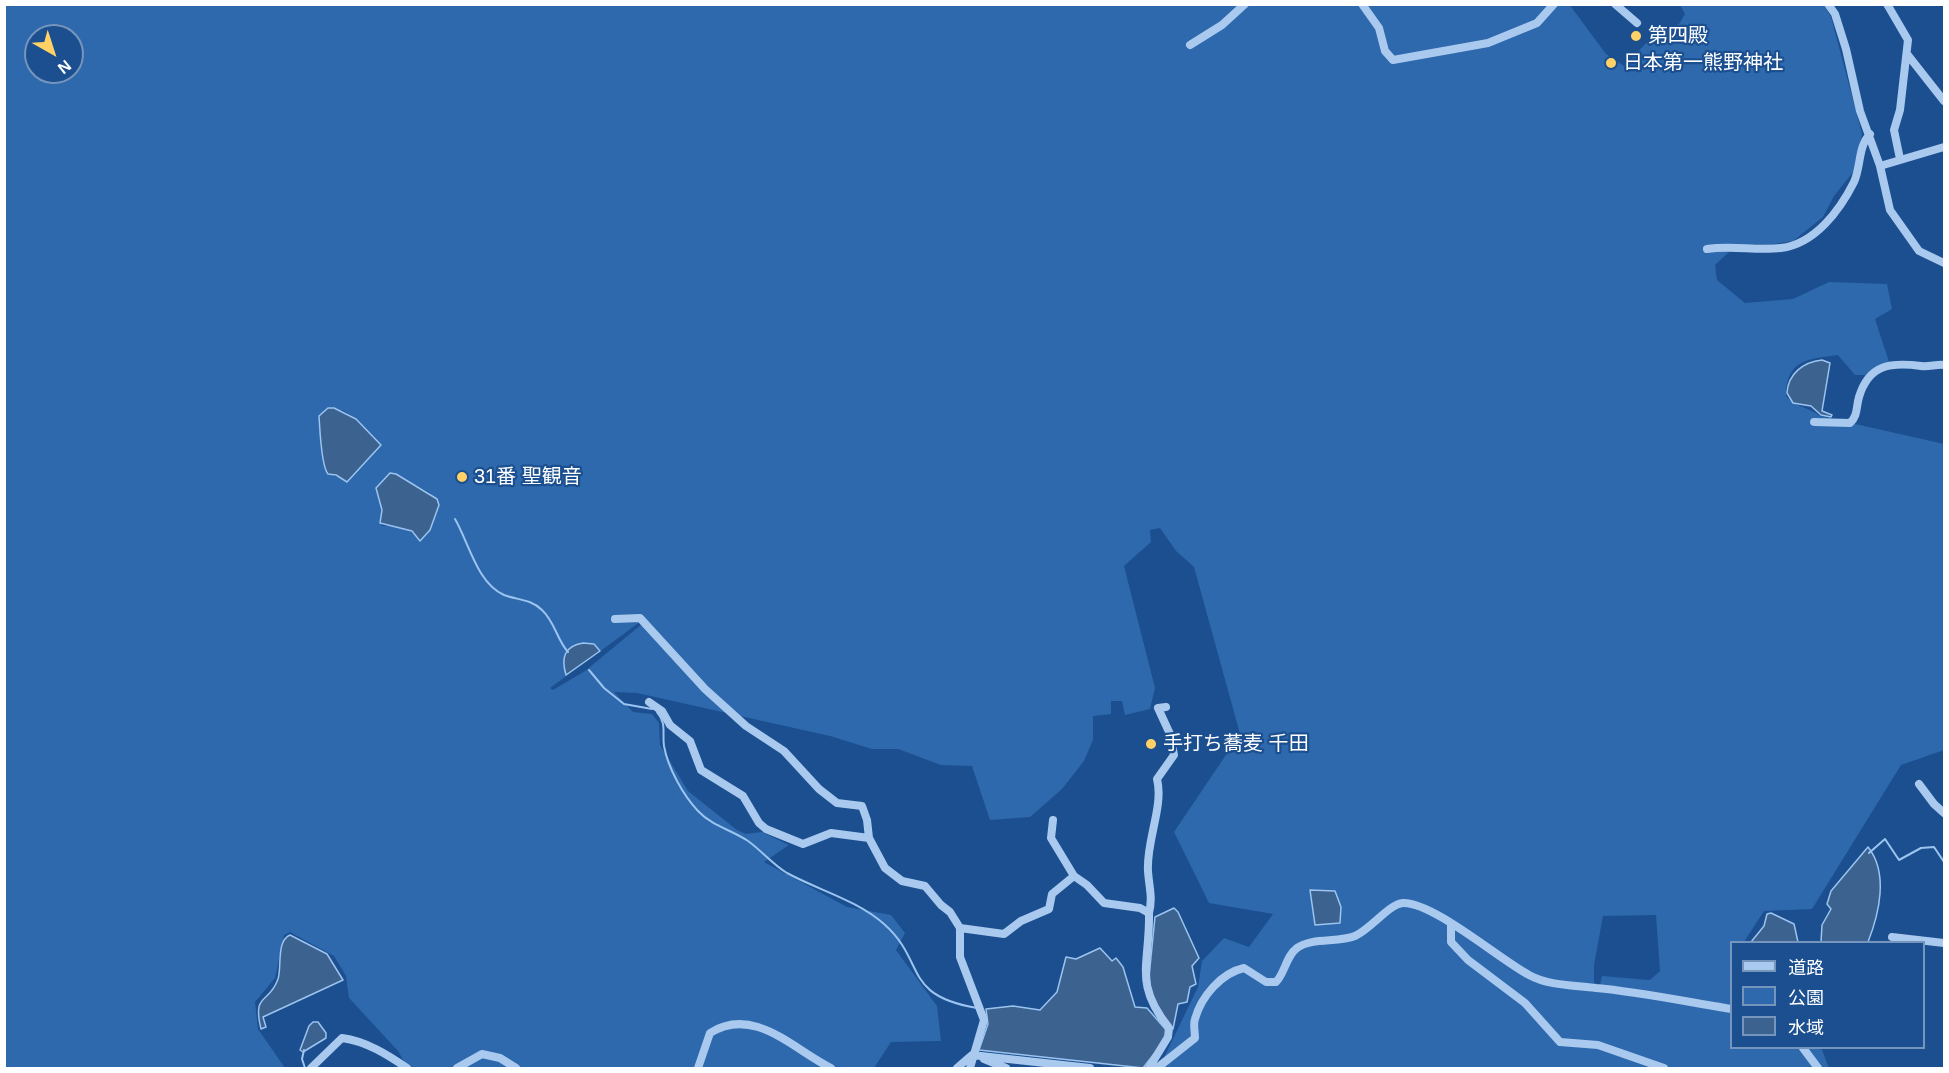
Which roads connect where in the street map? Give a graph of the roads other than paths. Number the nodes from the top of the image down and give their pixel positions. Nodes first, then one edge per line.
1 (1245, 4) edge
2 (1362, 4) edge
3 (1554, 4) edge
4 (1615, 4) edge
5 (1828, 4) edge
6 (1887, 4) edge
7 (1637, 23) dead end
8 (1190, 45) dead end
9 (1907, 54) junction
10 (1944, 101) edge
11 (1870, 134) junction
12 (1944, 147) edge
13 (1900, 159) junction
14 (1880, 166) junction
15 (1707, 249) dead end
16 (1944, 263) edge
17 (1944, 365) edge
18 (1814, 422) dead end
19 (615, 619) dead end
20 (649, 702) dead end
21 (1166, 706) dead end
22 (1920, 784) dead end
23 (1944, 813) edge
24 (1053, 820) dead end
25 (869, 838) junction
26 (1074, 876) junction
27 (1149, 913) junction
28 (1451, 925) junction
29 (960, 928) junction
30 (1892, 937) dead end
31 (1922, 941) edge
32 (1925, 941) edge
33 (1944, 944) edge
34 (1730, 1009) edge
35 (1804, 1049) edge
36 (972, 1055) junction
37 (311, 1068) edge
38 (407, 1068) edge
39 (457, 1068) edge
40 (516, 1068) edge
41 (698, 1068) edge
42 (831, 1068) edge
43 (957, 1068) edge
44 (970, 1068) edge
45 (1006, 1068) edge
46 (1090, 1068) edge
47 (1149, 1068) edge
48 (1157, 1068) edge
49 (1664, 1068) edge
50 (1818, 1068) edge

1 - 8 street
2 - 3 street
4 - 7 street
5 - 11 street
6 - 9 street
9 - 10 street
9 - 13 street
11 - 14 street
11 - 15 street
12 - 13 street
13 - 14 street
14 - 16 street
17 - 18 street
19 - 25 street
20 - 25 street
21 - 27 street
22 - 23 street
24 - 26 street
25 - 29 street
26 - 27 street
26 - 29 street
27 - 47 street
28 - 34 street
28 - 48 street
28 - 49 street
29 - 36 street
30 - 31 street
32 - 33 street
35 - 50 street
36 - 43 street
36 - 44 street
36 - 45 street
36 - 46 street
37 - 38 street
39 - 40 street
41 - 42 street

